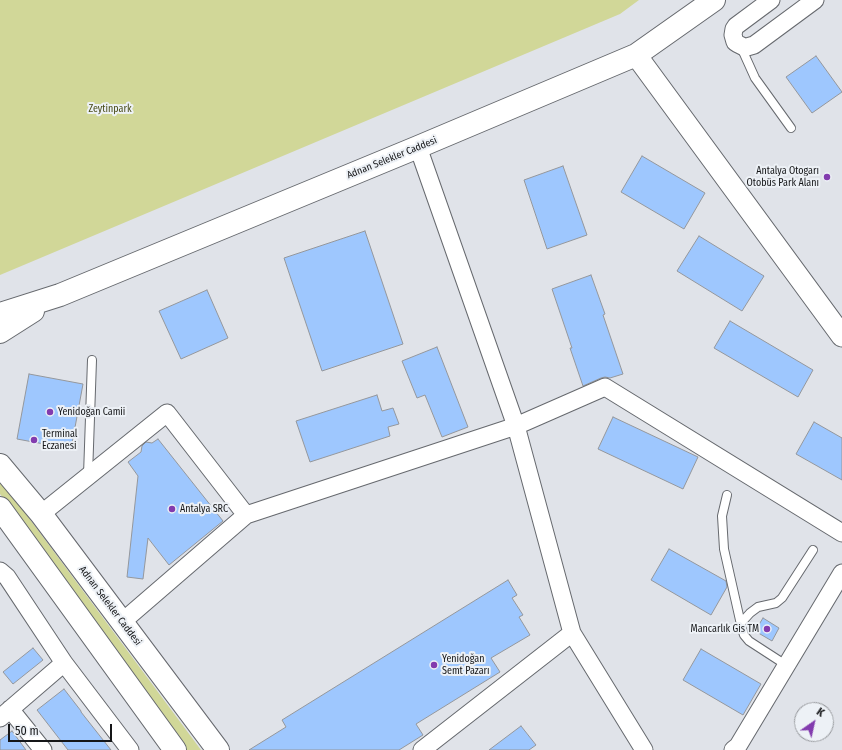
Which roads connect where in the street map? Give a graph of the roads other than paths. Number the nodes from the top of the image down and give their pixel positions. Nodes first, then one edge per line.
1 (714, 0) edge
2 (771, 0) edge
3 (815, 0) edge
4 (747, 45) junction
5 (636, 55) junction
6 (791, 128) dead end
7 (418, 147) junction
8 (60, 295) junction
9 (0, 314) edge
10 (0, 332) edge
11 (842, 336) edge
12 (92, 360) dead end
13 (516, 426) junction
14 (0, 465) edge
15 (88, 476) junction
16 (727, 495) dead end
17 (0, 508) edge
18 (41, 514) junction
19 (246, 515) junction
20 (842, 534) edge
21 (812, 550) dead end
22 (0, 570) edge
23 (842, 573) edge
24 (122, 622) junction
25 (741, 623) junction
26 (572, 633) junction
27 (64, 663) junction
28 (786, 665) junction
29 (5, 714) edge
30 (43, 750) edge
31 (130, 750) edge
32 (175, 750) edge
33 (218, 750) edge
34 (422, 750) edge
35 (644, 750) edge
36 (733, 750) edge

1 - 5 main road, Adnan Selekler Caddesi
2 - 4 street
3 - 4 street
4 - 6 lane
5 - 7 main road, Adnan Selekler Caddesi
5 - 11 street
7 - 8 main road, Adnan Selekler Caddesi
7 - 13 street
8 - 9 main road, Adnan Selekler Caddesi
8 - 10 main road, Adnan Selekler Caddesi
12 - 15 lane
13 - 19 street
13 - 20 street
13 - 26 street
14 - 18 main road, Adnan Selekler Caddesi
15 - 18 street
15 - 19 street
16 - 25 lane
17 - 32 main road
18 - 24 main road, Adnan Selekler Caddesi
19 - 24 street
21 - 25 lane
22 - 27 street
23 - 28 street
24 - 33 main road, Adnan Selekler Caddesi
25 - 28 lane
26 - 34 street
26 - 35 street
27 - 29 street
27 - 31 street
28 - 36 street
29 - 30 street

